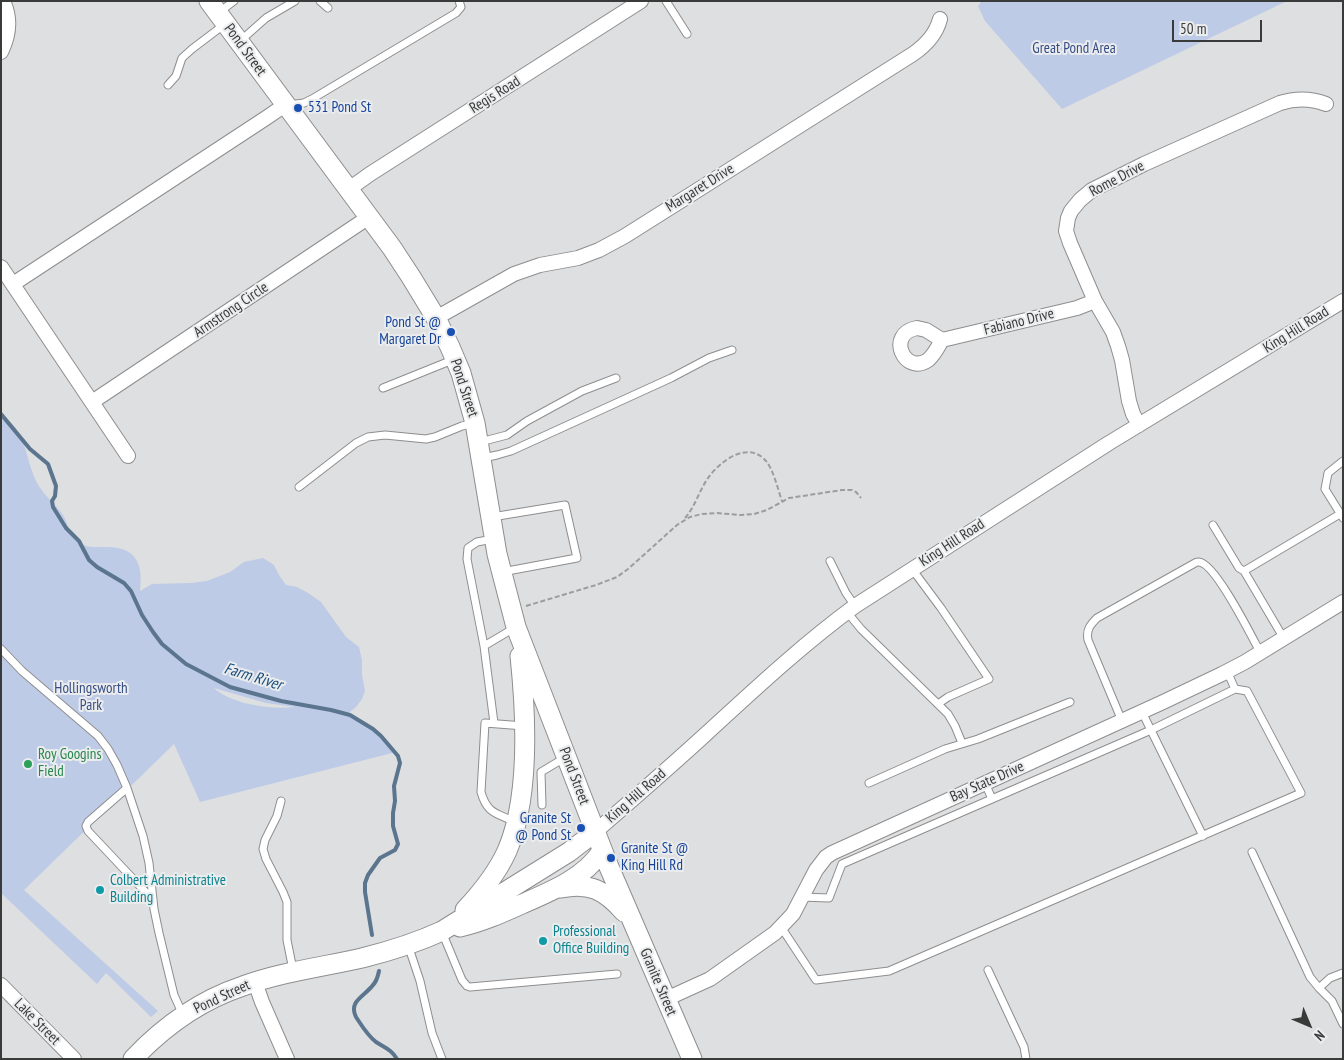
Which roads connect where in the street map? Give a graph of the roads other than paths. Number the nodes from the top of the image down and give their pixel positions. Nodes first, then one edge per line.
1 (3, 1) edge
2 (234, 1) edge
3 (295, 1) edge
4 (320, 1) edge
5 (459, 1) edge
6 (641, 1) edge
7 (666, 1) edge
8 (328, 8) dead end
9 (217, 13) edge
10 (940, 19) dead end
11 (687, 34) dead end
12 (239, 42) junction
13 (1, 52) edge
14 (168, 85) dead end
15 (1326, 104) dead end
16 (285, 105) junction
17 (349, 189) junction
18 (369, 217) junction
19 (1, 267) edge
20 (12, 284) junction
21 (1095, 301) junction
22 (1343, 301) edge
23 (436, 318) junction
24 (942, 340) dead end
25 (732, 350) dead end
26 (455, 359) junction
27 (616, 378) dead end
28 (383, 388) dead end
29 (92, 402) junction
30 (475, 423) junction
31 (1139, 425) junction
32 (480, 450) junction
33 (128, 456) dead end
34 (1343, 461) edge
35 (299, 487) dead end
36 (1341, 516) edge
37 (491, 517) junction
38 (1213, 525) dead end
39 (494, 539) junction
40 (830, 561) dead end
41 (912, 569) junction
42 (1244, 571) junction
43 (501, 572) junction
44 (1343, 602) edge
45 (851, 609) junction
46 (514, 618) junction
47 (1283, 638) junction
48 (484, 646) junction
49 (1, 649) edge
50 (1260, 652) junction
51 (1227, 671) junction
52 (1235, 689) junction
53 (1070, 702) dead end
54 (938, 704) junction
55 (1142, 712) junction
56 (1122, 721) junction
57 (494, 723) junction
58 (524, 726) junction
59 (1151, 730) junction
60 (962, 743) junction
61 (566, 757) junction
62 (869, 783) dead end
63 (985, 783) junction
64 (126, 788) junction
65 (992, 799) junction
66 (281, 800) dead end
67 (542, 805) dead end
68 (516, 822) junction
69 (595, 832) junction
70 (1203, 836) junction
71 (602, 850) junction
72 (832, 852) junction
73 (1252, 852) dead end
74 (842, 864) junction
75 (550, 892) junction
76 (801, 897) junction
77 (153, 900) junction
78 (781, 927) junction
79 (635, 930) junction
80 (442, 931) junction
81 (408, 945) junction
82 (988, 970) dead end
83 (294, 972) junction
84 (1343, 973) edge
85 (617, 974) dead end
86 (254, 982) junction
87 (1, 985) edge
88 (1319, 988) junction
89 (666, 999) junction
90 (184, 1016) junction
91 (1343, 1024) edge
92 (74, 1059) edge
93 (133, 1059) edge
94 (287, 1059) edge
95 (442, 1059) edge
96 (692, 1059) edge
97 (1026, 1059) edge

1 - 13 street
2 - 9 lane
3 - 12 lane
4 - 8 lane
5 - 16 lane
6 - 17 street, Regis Road
7 - 11 lane
9 - 12 main road, Pond Street
9 - 14 lane
10 - 23 street, Margaret Drive
12 - 16 main road, Pond Street
15 - 21 street, Rome Drive
16 - 17 main road, Pond Street
16 - 20 street
17 - 18 main road, Pond Street
18 - 23 main road, Pond Street
18 - 29 street, Armstrong Circle
19 - 20 street
20 - 29 street
21 - 24 street, Fabiano Drive
21 - 31 street, Rome Drive
22 - 31 street, King Hill Road
23 - 26 main road, Pond Street
25 - 32 lane
26 - 28 lane
26 - 30 main road, Pond Street
27 - 32 lane
29 - 33 street
30 - 32 main road, Pond Street
30 - 35 lane
31 - 41 street, King Hill Road
32 - 37 main road, Pond Street
34 - 36 lane
36 - 42 lane
37 - 39 main road, Pond Street
37 - 43 lane
38 - 42 lane
39 - 43 main road, Pond Street
39 - 48 lane
40 - 45 lane
41 - 45 street, King Hill Road
41 - 54 lane
42 - 47 lane
43 - 46 main road, Pond Street
44 - 47 street, Bay State Drive
45 - 54 lane
45 - 69 street, King Hill Road
46 - 48 lane
46 - 58 main road
46 - 61 main road, Pond Street
47 - 50 street, Bay State Drive
48 - 57 lane
49 - 64 lane
50 - 51 street, Bay State Drive
50 - 56 lane
51 - 52 lane
51 - 55 street, Bay State Drive
52 - 59 lane
52 - 70 lane
53 - 60 lane
54 - 60 lane
55 - 56 street, Bay State Drive
55 - 59 lane
56 - 63 street, Bay State Drive
57 - 58 lane
57 - 68 lane
58 - 68 main road
59 - 65 lane
59 - 70 lane
60 - 62 lane
61 - 67 lane
61 - 69 main road, Pond Street
63 - 65 lane
63 - 72 street, Bay State Drive
64 - 77 lane
64 - 77 lane
65 - 74 lane
66 - 83 lane
68 - 80 main road
69 - 71 main road, Pond Street
69 - 80 main road, Pond Street
70 - 78 lane
71 - 75 main road, Pond Street
71 - 79 main road, Granite Street
72 - 74 lane
72 - 76 street, Bay State Drive
73 - 88 lane
74 - 76 lane
75 - 79 main road
75 - 80 main road, Pond Street
76 - 78 street, Bay State Drive
77 - 90 lane
78 - 89 street, Bay State Drive
79 - 89 main road, Granite Street
80 - 81 main road, Pond Street
80 - 85 lane
81 - 83 main road, Pond Street
81 - 95 lane
82 - 97 lane
83 - 86 main road, Pond Street
84 - 88 lane
86 - 90 main road, Pond Street
86 - 94 street
87 - 92 street, Lake Street
88 - 91 lane
89 - 96 main road, Granite Street
90 - 93 main road, Pond Street

